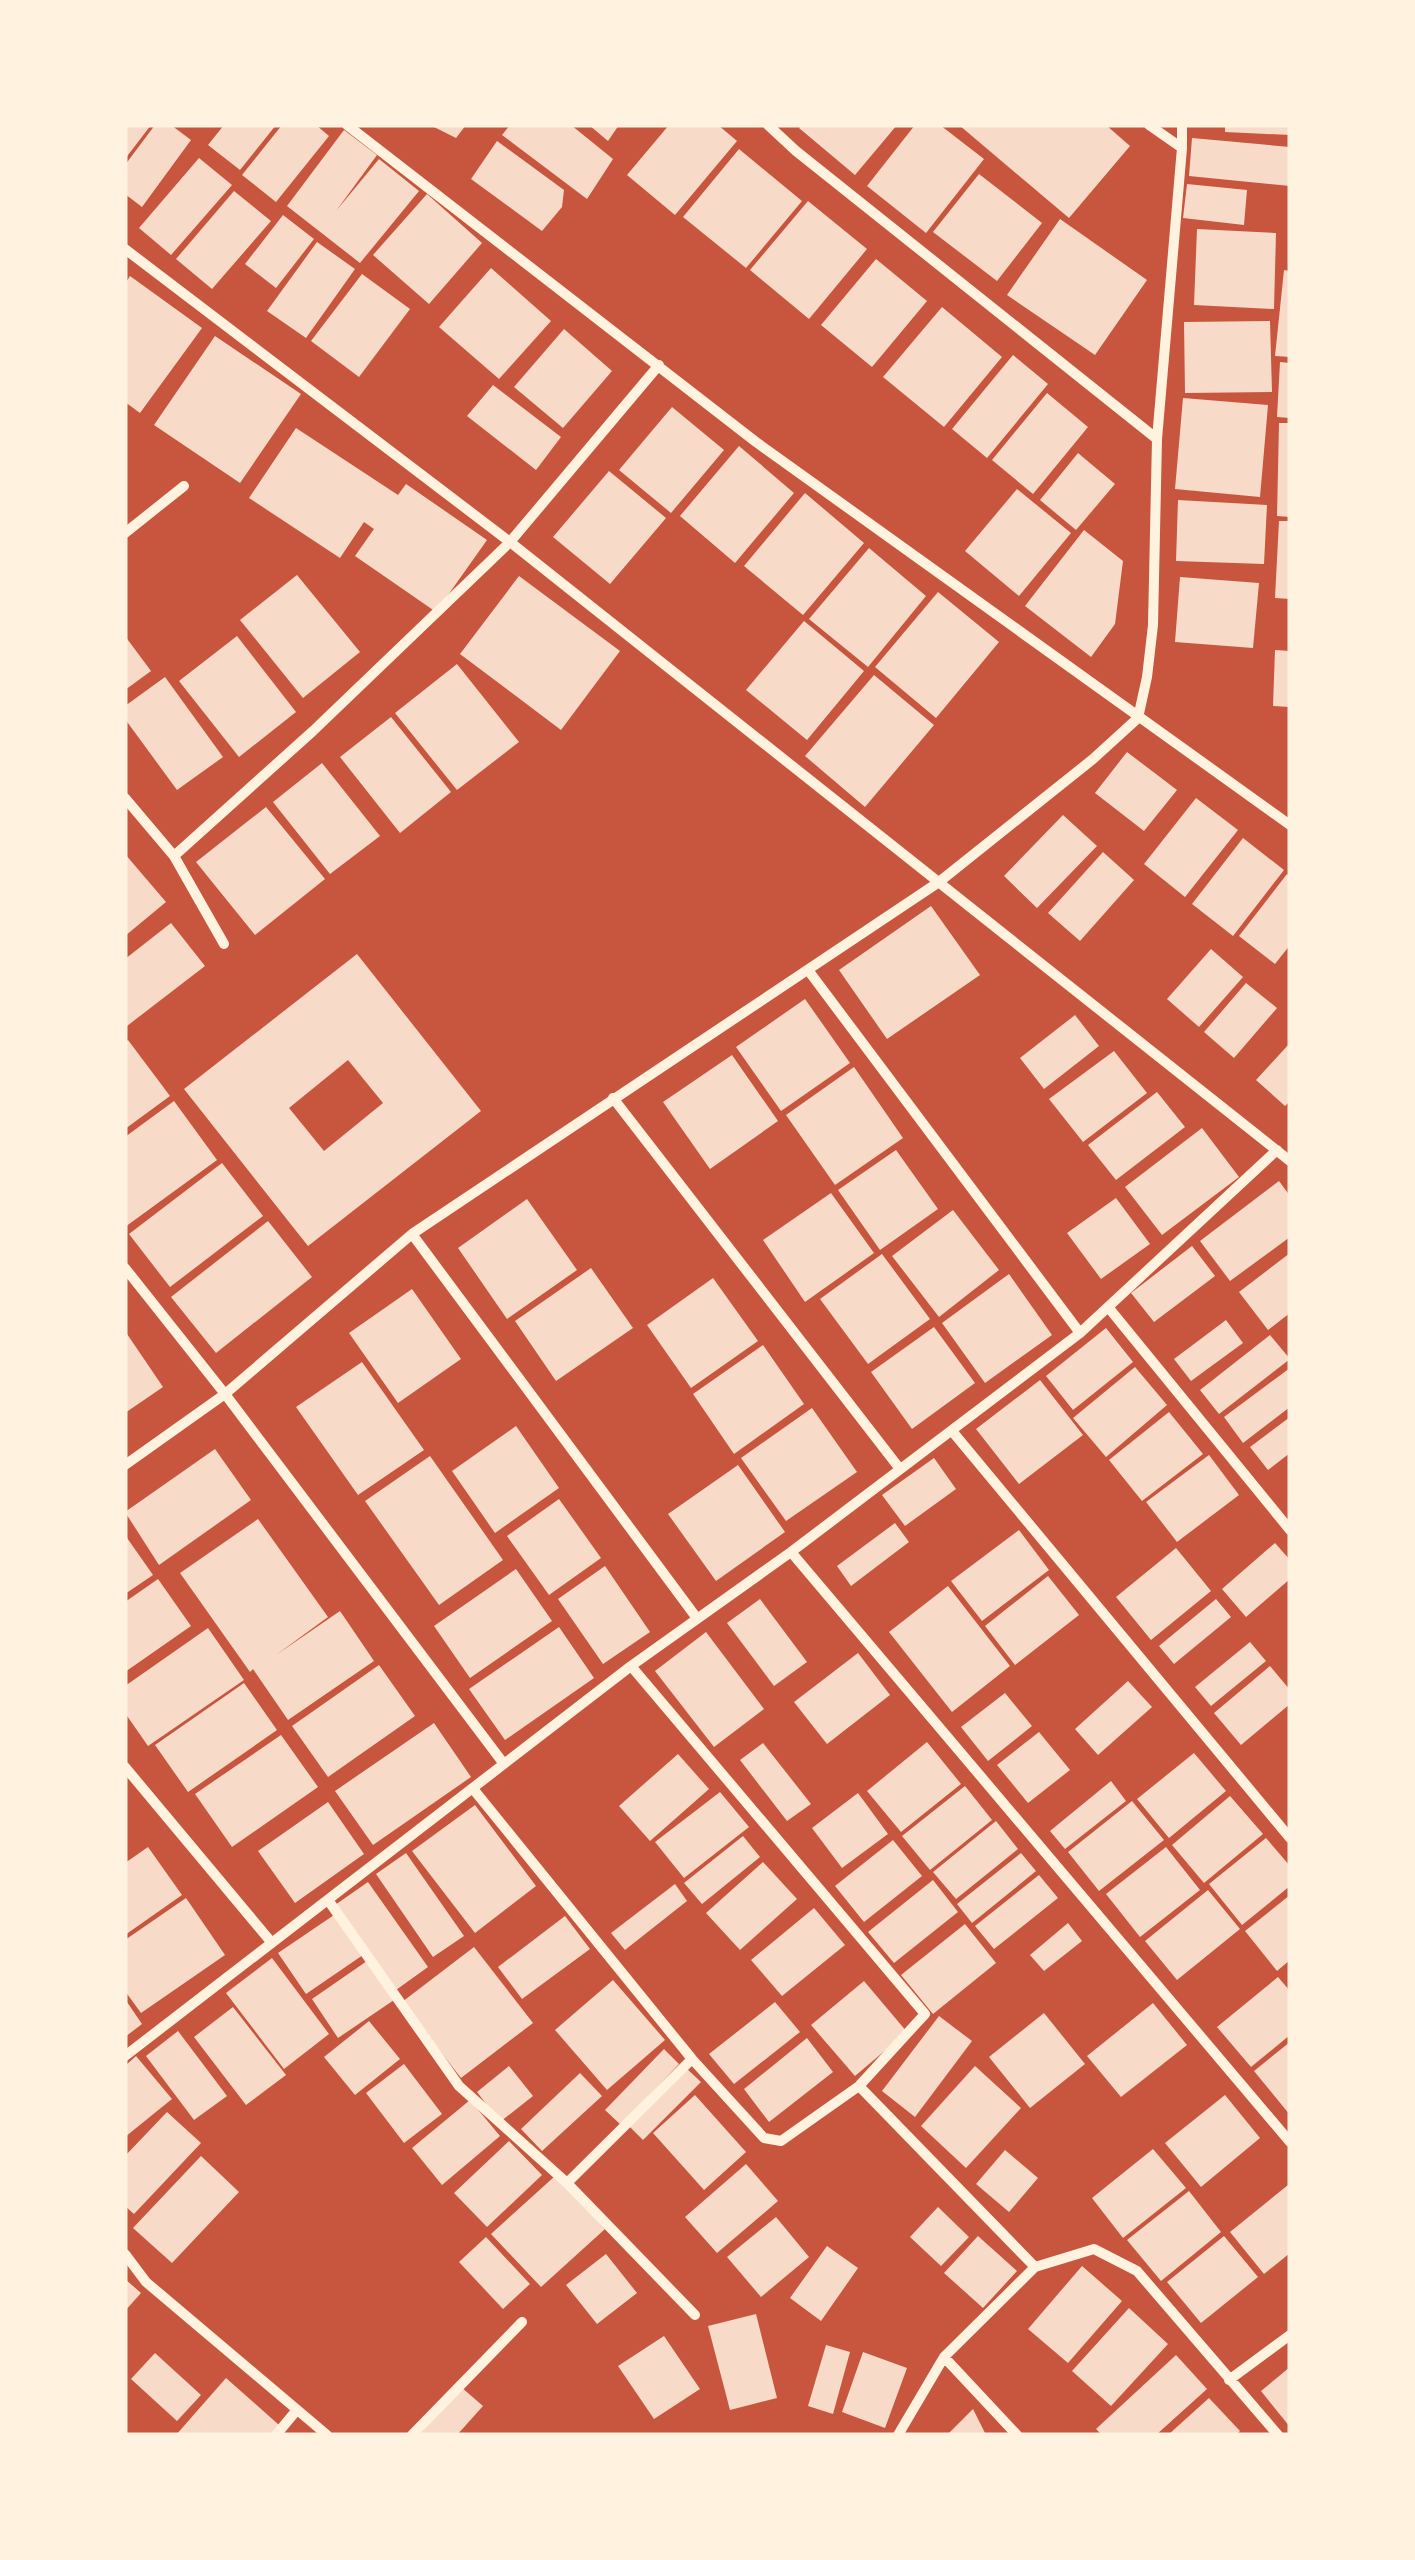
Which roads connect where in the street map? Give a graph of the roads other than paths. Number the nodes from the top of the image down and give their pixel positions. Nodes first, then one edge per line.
1 (347, 125) edge
2 (768, 125) edge
3 (1149, 125) edge
4 (1182, 125) edge
5 (1182, 148) junction
6 (125, 249) edge
7 (659, 365) junction
8 (1157, 439) junction
9 (184, 486) dead end
10 (125, 533) edge
11 (510, 542) junction
12 (1138, 718) junction
13 (125, 798) edge
14 (1290, 825) edge
15 (174, 856) junction
16 (939, 882) junction
17 (224, 944) dead end
18 (808, 970) junction
19 (613, 1098) junction
20 (1277, 1150) junction
21 (1290, 1161) edge
22 (412, 1234) junction
23 (125, 1268) edge
24 (1108, 1307) junction
25 (1080, 1333) junction
26 (225, 1394) junction
27 (952, 1431) junction
28 (125, 1465) edge
29 (900, 1469) junction
30 (1290, 1530) edge
31 (791, 1552) junction
32 (696, 1616) junction
33 (631, 1666) junction
34 (504, 1764) junction
35 (125, 1767) edge
36 (474, 1790) junction
37 (1290, 1838) edge
38 (328, 1900) junction
39 (272, 1943) junction
40 (125, 2056) edge
41 (692, 2059) junction
42 (859, 2086) junction
43 (1290, 2142) edge
44 (566, 2183) junction
45 (125, 2254) edge
46 (1035, 2267) junction
47 (696, 2315) dead end
48 (522, 2322) dead end
49 (1290, 2336) edge
50 (944, 2357) junction
51 (1229, 2380) junction
52 (296, 2410) junction
53 (276, 2435) edge
54 (327, 2435) edge
55 (412, 2435) edge
56 (898, 2435) edge
57 (1017, 2435) edge
58 (1278, 2435) edge

1 - 7 street
2 - 8 street
3 - 5 street
4 - 5 street
5 - 8 street
6 - 11 street
7 - 11 street
7 - 12 street
8 - 12 street
9 - 10 street
11 - 15 street
11 - 16 street
12 - 14 street
12 - 16 street
13 - 15 street
15 - 17 street
16 - 18 street
16 - 20 street
18 - 19 street
18 - 25 street
19 - 22 street
19 - 29 street
20 - 21 street
20 - 24 street
22 - 26 street
22 - 32 street
23 - 26 street
24 - 25 street
24 - 30 street
25 - 27 street
26 - 28 street
26 - 34 street
27 - 29 street
27 - 37 street
29 - 31 street
31 - 32 street
31 - 43 street
32 - 33 street
33 - 34 street
33 - 42 street
34 - 36 street
35 - 39 street
36 - 38 street
36 - 41 street
38 - 39 street
38 - 44 street
39 - 40 street
41 - 42 street
41 - 44 street
42 - 46 street
44 - 47 street
45 - 52 street
46 - 50 street
46 - 51 street
48 - 55 street
49 - 51 street
50 - 56 street
50 - 57 street
51 - 58 street
52 - 53 street
52 - 54 street

